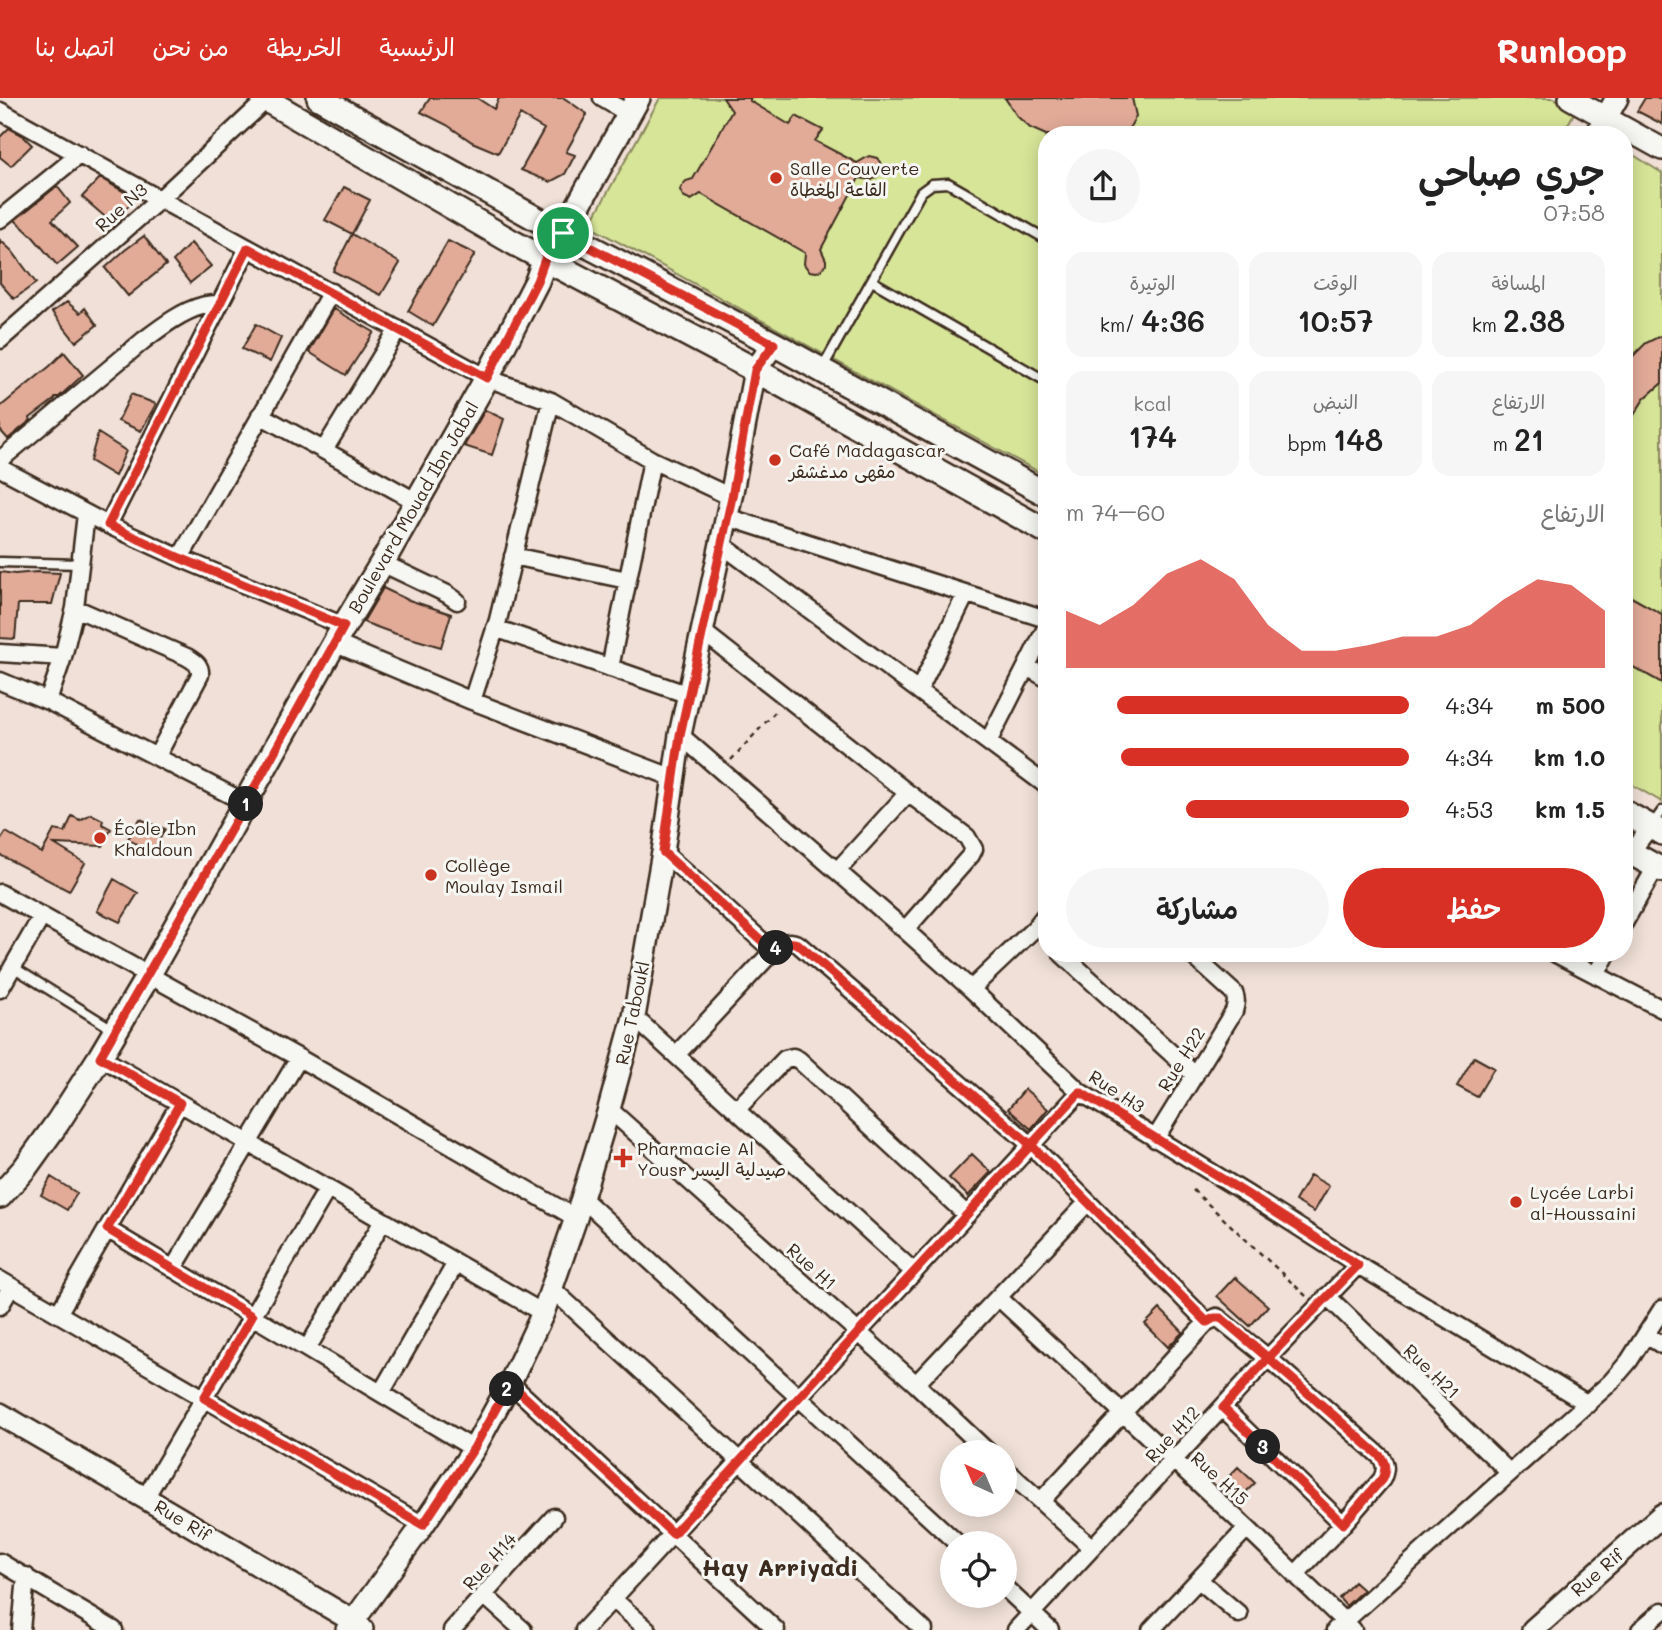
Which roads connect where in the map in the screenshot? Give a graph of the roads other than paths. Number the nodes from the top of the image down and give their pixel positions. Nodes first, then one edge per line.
1 (319, 98) edge
2 (602, 98) edge
3 (1570, 98) edge
4 (1617, 98) edge
5 (265, 99) edge
6 (634, 106) edge
7 (0, 111) edge
8 (1600, 126) edge
9 (1602, 126) edge
10 (1633, 139) edge
11 (1662, 149) edge
12 (80, 154) junction
13 (160, 199) junction
14 (0, 219) edge
15 (563, 233) junction
16 (1038, 234) edge
17 (248, 248) junction
18 (545, 259) junction
19 (872, 281) junction
20 (331, 292) junction
21 (219, 304) junction
22 (398, 329) junction
23 (0, 340) edge
24 (774, 344) junction
25 (755, 370) junction
26 (822, 370) junction
27 (1038, 376) edge
28 (487, 378) junction
29 (551, 401) junction
30 (260, 415) junction
31 (324, 450) junction
32 (0, 460) edge
33 (652, 460) junction
34 (0, 468) edge
35 (1038, 490) edge
36 (417, 502) junction
37 (729, 507) junction
38 (86, 514) junction
39 (108, 525) junction
40 (1038, 527) edge
41 (721, 544) junction
42 (513, 556) junction
43 (180, 558) junction
44 (0, 562) edge
45 (382, 563) junction
46 (81, 564) junction
47 (627, 580) junction
48 (966, 594) junction
49 (457, 601) dead end
50 (75, 608) junction
51 (1038, 616) edge
52 (495, 628) junction
53 (702, 631) junction
54 (339, 635) junction
55 (1038, 644) edge
56 (0, 653) edge
57 (63, 657) junction
58 (610, 667) junction
59 (1027, 667) junction
60 (1038, 673) edge
61 (0, 681) edge
62 (919, 690) junction
63 (688, 695) junction
64 (48, 701) junction
65 (472, 701) junction
66 (680, 735) junction
67 (988, 742) junction
68 (157, 756) junction
69 (674, 778) junction
70 (1038, 779) edge
71 (908, 793) junction
72 (246, 803) junction
73 (1633, 816) edge
74 (1658, 824) edge
75 (1633, 848) edge
76 (663, 852) junction
77 (1633, 858) edge
78 (1659, 868) edge
79 (837, 871) junction
80 (0, 893) edge
81 (1633, 909) edge
82 (42, 916) junction
83 (905, 930) junction
84 (1038, 936) edge
85 (773, 951) junction
86 (1071, 962) edge
87 (1200, 962) edge
88 (1575, 962) edge
89 (1603, 962) edge
90 (13, 967) junction
91 (1596, 975) junction
92 (148, 976) junction
93 (0, 989) edge
94 (971, 989) junction
95 (1662, 1009) edge
96 (634, 1017) junction
97 (116, 1031) junction
98 (676, 1055) junction
99 (100, 1057) junction
100 (299, 1058) junction
101 (1195, 1075) junction
102 (1080, 1092) junction
103 (180, 1103) junction
104 (609, 1109) junction
105 (736, 1110) junction
106 (1155, 1139) junction
107 (249, 1142) junction
108 (1031, 1145) junction
109 (328, 1188) junction
110 (0, 1196) edge
111 (1088, 1202) junction
112 (579, 1208) junction
113 (967, 1215) junction
114 (383, 1220) junction
115 (107, 1229) junction
116 (456, 1263) junction
117 (1358, 1265) junction
118 (173, 1269) junction
119 (914, 1272) junction
120 (6, 1283) edge
121 (551, 1287) junction
122 (999, 1298) junction
123 (1323, 1302) junction
124 (0, 1306) edge
125 (1662, 1309) edge
126 (543, 1313) junction
127 (58, 1314) junction
128 (252, 1316) junction
129 (1207, 1322) junction
130 (858, 1333) junction
131 (1646, 1335) junction
132 (1662, 1345) edge
133 (307, 1349) junction
134 (1268, 1358) junction
135 (510, 1383) junction
136 (916, 1384) junction
137 (380, 1393) junction
138 (799, 1396) junction
139 (204, 1398) junction
140 (1588, 1404) junction
141 (1223, 1408) junction
142 (1122, 1413) junction
143 (0, 1414) edge
144 (976, 1440) edge
145 (474, 1448) junction
146 (740, 1461) junction
147 (1174, 1461) junction
148 (1510, 1473) junction
149 (1017, 1480) edge
150 (145, 1498) junction
151 (1041, 1502) junction
152 (1662, 1515) edge
153 (554, 1517) dead end
154 (1343, 1524) junction
155 (423, 1525) junction
156 (1247, 1528) junction
157 (944, 1531) edge
158 (673, 1534) junction
159 (1092, 1548) junction
160 (0, 1562) edge
161 (1295, 1575) junction
162 (26, 1576) junction
163 (1199, 1580) junction
164 (484, 1595) junction
165 (613, 1599) junction
166 (1017, 1599) edge
167 (1662, 1611) edge
168 (1032, 1613) junction
169 (1239, 1614) dead end
170 (354, 1627) edge
171 (1344, 1627) edge
172 (1155, 1629) edge
173 (21, 1630) edge
174 (114, 1630) edge
175 (452, 1630) edge
176 (523, 1630) edge
177 (584, 1630) edge
178 (649, 1630) edge
179 (776, 1630) edge
180 (924, 1630) edge
181 (1016, 1630) edge
182 (1051, 1630) edge
183 (1533, 1630) edge
184 (1640, 1630) edge

1 - 15 main road
2 - 6 street
3 - 8 street
4 - 9 street
5 - 13 street, Rue N3
5 - 18 main road
6 - 15 main road, Boulevard Mouad Ibn Jabal
7 - 12 street
10 - 11 street
12 - 13 street
12 - 14 street
13 - 17 street
13 - 23 street, Rue N3
15 - 18 main road, Boulevard Mouad Ibn Jabal
15 - 24 main road
16 - 19 lane
17 - 20 street
17 - 21 street
18 - 25 main road
18 - 28 main road, Boulevard Mouad Ibn Jabal
19 - 26 lane
19 - 27 lane
20 - 22 street
20 - 30 street
21 - 32 street
21 - 39 street
22 - 28 street
22 - 31 street
24 - 25 street, Rue Taboukl
24 - 26 main road
25 - 37 street, Rue Taboukl
25 - 40 main road
26 - 35 main road
28 - 29 street
28 - 36 main road, Boulevard Mouad Ibn Jabal
29 - 33 street
29 - 42 street
30 - 31 street
30 - 43 street
31 - 36 street
33 - 37 street
33 - 47 street
34 - 38 street
36 - 45 main road, Boulevard Mouad Ibn Jabal
37 - 41 street, Rue Taboukl
37 - 48 street
38 - 39 street
38 - 46 street
39 - 43 street
41 - 53 street, Rue Taboukl
41 - 62 street
42 - 47 street
42 - 52 street
43 - 54 street
44 - 46 lane
45 - 49 street
45 - 54 main road, Boulevard Mouad Ibn Jabal
46 - 50 street
47 - 58 street
48 - 51 street
48 - 62 street
50 - 57 street
50 - 68 street
52 - 58 street
52 - 65 street
53 - 63 street, Rue Taboukl
53 - 71 street
54 - 65 street
54 - 72 main road, Boulevard Mouad Ibn Jabal
55 - 59 street
56 - 57 street
57 - 64 street
58 - 63 street
59 - 60 street
59 - 67 street
61 - 64 street
62 - 67 street
63 - 66 street, Rue Taboukl
64 - 68 street
65 - 69 street
66 - 69 street, Rue Taboukl
66 - 79 street, Rue H3
67 - 70 street
68 - 72 street
69 - 76 street, Rue Taboukl
71 - 79 street
71 - 83 street
72 - 92 main road, Boulevard Mouad Ibn Jabal
73 - 74 main road
74 - 75 street
76 - 85 street
76 - 96 street, Rue Taboukl
77 - 78 main road
78 - 81 street
79 - 83 street, Rue H3
80 - 82 street
82 - 90 street
82 - 92 street
83 - 94 street, Rue H3
84 - 94 street
85 - 98 street
85 - 108 street
86 - 101 street
87 - 101 street, Rue H22
88 - 91 street
89 - 91 street
90 - 93 street
90 - 97 lane
91 - 95 street
92 - 97 main road, Boulevard Mouad Ibn Jabal
92 - 100 street
94 - 102 street, Rue H3
96 - 98 street
96 - 104 street, Rue Taboukl
97 - 99 main road, Boulevard Mouad Ibn Jabal
98 - 105 street
99 - 103 street
99 - 110 main road, Boulevard Mouad Ibn Jabal
100 - 107 street
100 - 112 street
101 - 106 street, Rue H22
102 - 106 street, Rue H3
102 - 108 street
103 - 107 street
103 - 115 street
104 - 112 street, Rue Taboukl
104 - 130 street, Rue H1
105 - 113 street
105 - 119 street
106 - 117 street, Rue H3
107 - 109 street
107 - 118 street
108 - 111 street
108 - 113 street
109 - 114 street
109 - 128 street
111 - 122 street
111 - 129 street
112 - 121 street, Rue Taboukl
112 - 138 street
113 - 119 street
114 - 116 street
114 - 133 street
115 - 118 street
115 - 127 street
116 - 126 street
116 - 137 street
117 - 123 street, Rue H12
117 - 140 street, Rue H3
118 - 128 street
119 - 130 street
120 - 124 street
120 - 127 street
121 - 126 street, Rue Taboukl
121 - 146 street
122 - 136 street
122 - 142 street, Rue H15
123 - 134 street, Rue H12
123 - 148 street, Rue H21
125 - 131 street
126 - 135 street, Rue Taboukl
127 - 139 street
128 - 133 street
128 - 139 street
129 - 134 street
129 - 142 street
130 - 136 street, Rue H1
130 - 138 street
131 - 132 street
131 - 140 street
133 - 137 street
134 - 141 street, Rue H12
134 - 154 street
135 - 145 street, Rue Taboukl
135 - 158 street
136 - 144 street, Rue H1
137 - 145 street
138 - 146 street
138 - 157 street
139 - 150 street
139 - 155 street
140 - 148 street
141 - 147 street, Rue H12
141 - 154 street
142 - 147 street, Rue H15
142 - 151 street
143 - 150 street, Rue Rif
145 - 155 street, Rue Taboukl
146 - 158 street
146 - 180 street
147 - 156 street, Rue H15
147 - 159 street, Rue H12
148 - 171 street
149 - 151 street
150 - 170 street, Rue Rif
151 - 159 street
152 - 183 street, Rue Rif
153 - 164 street, Rue H14
154 - 161 street
155 - 170 street, Rue Taboukl
156 - 161 street, Rue H15
156 - 163 street
158 - 165 street
158 - 179 street
159 - 168 street, Rue H12
160 - 162 street
161 - 171 street, Rue H15
162 - 173 street
162 - 174 street
163 - 169 street
163 - 172 street
164 - 175 street, Rue H14
164 - 176 street
165 - 177 street
165 - 178 street
166 - 168 street
167 - 184 street
168 - 181 street, Rue H12
168 - 182 street

